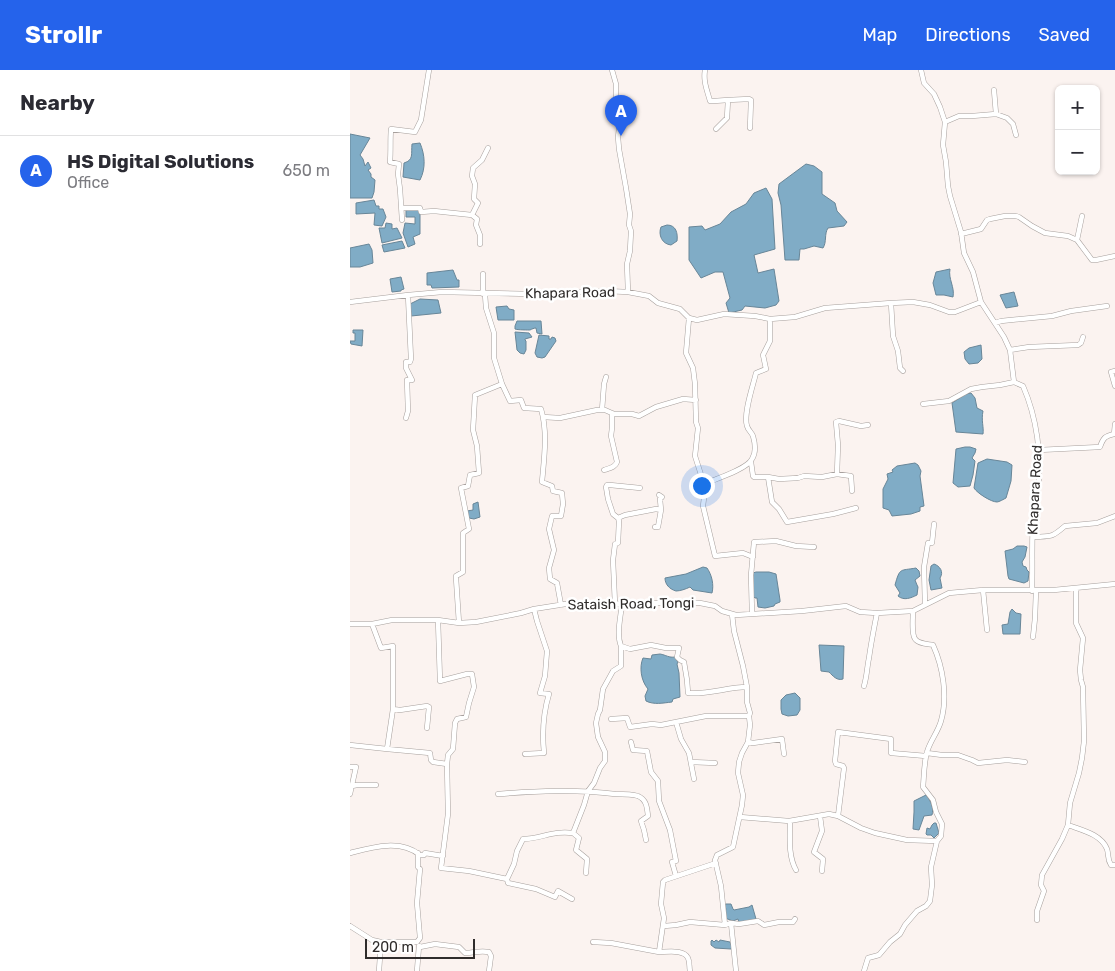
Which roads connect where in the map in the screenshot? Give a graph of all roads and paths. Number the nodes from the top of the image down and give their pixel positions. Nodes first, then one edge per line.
1 (429, 70) edge
2 (612, 70) edge
3 (705, 70) edge
4 (921, 70) edge
5 (994, 90) dead end
6 (728, 100) junction
7 (996, 114) junction
8 (944, 122) junction
9 (750, 128) dead end
10 (716, 129) dead end
11 (1016, 135) dead end
12 (488, 148) dead end
13 (402, 208) junction
14 (472, 215) junction
15 (1082, 216) dead end
16 (402, 220) dead end
17 (961, 234) junction
18 (1078, 240) junction
19 (480, 244) dead end
20 (1115, 256) edge
21 (483, 274) dead end
22 (628, 292) junction
23 (484, 294) junction
24 (408, 295) junction
25 (350, 302) edge
26 (981, 302) junction
27 (892, 303) junction
28 (1107, 306) dead end
29 (689, 318) junction
30 (770, 320) junction
31 (995, 323) junction
32 (1082, 337) dead end
33 (1010, 350) junction
34 (903, 371) dead end
35 (1115, 371) edge
36 (606, 377) dead end
37 (1014, 382) junction
38 (502, 384) junction
39 (1115, 386) edge
40 (696, 400) junction
41 (923, 404) dead end
42 (605, 410) junction
43 (612, 413) junction
44 (543, 417) junction
45 (406, 418) dead end
46 (1115, 424) edge
47 (868, 426) dead end
48 (1114, 434) edge
49 (1039, 450) junction
50 (751, 462) junction
51 (604, 470) dead end
52 (837, 474) junction
53 (768, 477) junction
54 (704, 484) junction
55 (640, 488) dead end
56 (852, 491) dead end
57 (659, 495) dead end
58 (856, 508) dead end
59 (661, 510) junction
60 (1115, 516) edge
61 (618, 518) junction
62 (934, 524) dead end
63 (655, 527) dead end
64 (1033, 536) junction
65 (814, 547) dead end
66 (753, 557) junction
67 (1115, 584) edge
68 (1076, 588) junction
69 (983, 590) junction
70 (1034, 591) junction
71 (622, 603) junction
72 (615, 604) junction
73 (925, 604) junction
74 (561, 605) junction
75 (534, 609) junction
76 (913, 610) junction
77 (877, 613) junction
78 (732, 614) junction
79 (752, 614) junction
80 (438, 620) junction
81 (458, 623) junction
82 (350, 624) edge
83 (372, 624) junction
84 (987, 630) dead end
85 (1033, 637) dead end
86 (621, 646) junction
87 (864, 686) dead end
88 (747, 687) junction
89 (393, 709) junction
90 (749, 716) junction
91 (611, 719) dead end
92 (676, 722) junction
93 (427, 728) dead end
94 (630, 742) dead end
95 (748, 742) junction
96 (350, 745) edge
97 (387, 749) junction
98 (525, 754) dead end
99 (784, 754) dead end
100 (926, 754) junction
101 (691, 762) junction
102 (1025, 762) dead end
103 (715, 763) dead end
104 (446, 764) junction
105 (350, 766) edge
106 (694, 779) dead end
107 (376, 785) dead end
108 (352, 786) junction
109 (588, 791) junction
110 (350, 794) edge
111 (498, 794) dead end
112 (820, 816) junction
113 (838, 816) junction
114 (740, 817) junction
115 (790, 821) junction
116 (1068, 825) junction
117 (573, 833) junction
118 (646, 840) dead end
119 (937, 841) junction
120 (350, 852) edge
121 (418, 853) junction
122 (443, 856) junction
123 (716, 863) junction
124 (1115, 865) edge
125 (796, 870) dead end
126 (822, 871) dead end
127 (586, 873) dead end
128 (676, 876) junction
129 (507, 879) junction
130 (572, 899) dead end
131 (795, 919) dead end
132 (1037, 920) dead end
133 (731, 923) junction
134 (725, 925) junction
135 (350, 926) edge
136 (664, 926) junction
137 (381, 942) junction
138 (593, 942) dead end
139 (418, 945) junction
140 (659, 952) junction
141 (379, 971) edge
142 (417, 971) edge
143 (489, 971) edge
144 (690, 971) edge
145 (736, 971) edge
146 (864, 971) edge

1 - 13 street
2 - 22 street
3 - 6 street
4 - 8 street
5 - 7 street
6 - 9 street
6 - 10 street
7 - 8 street
7 - 11 street
8 - 17 street
12 - 14 street
13 - 14 street
13 - 16 street
14 - 19 street
15 - 18 street
17 - 18 street
17 - 26 street
18 - 20 street
21 - 23 street
22 - 23 street, Khapara Road
22 - 29 street, Khapara Road
23 - 24 street, Khapara Road
23 - 38 street
24 - 25 street, Khapara Road
24 - 45 street
26 - 27 street
26 - 31 street
27 - 30 street
27 - 34 street
28 - 31 street
29 - 30 street
29 - 40 street
30 - 50 street
31 - 33 street
32 - 33 street
33 - 37 street
35 - 39 street
36 - 42 street
37 - 41 street
37 - 49 street, Khapara Road
38 - 44 street
38 - 81 street
40 - 43 street
40 - 54 street
42 - 43 street
42 - 44 street
43 - 51 street
44 - 74 street
46 - 48 street
47 - 52 street
48 - 49 street
49 - 64 street, Khapara Road
50 - 53 street
50 - 54 street
52 - 53 street
52 - 56 street
53 - 58 street
54 - 66 street
55 - 61 street
57 - 59 street
59 - 61 street
59 - 63 street
60 - 64 street
61 - 72 street
62 - 73 street
64 - 70 street, Khapara Road
65 - 66 street
66 - 79 street
67 - 68 street, Sataish Road, Tongi
68 - 70 street, Sataish Road, Tongi
68 - 116 street
69 - 70 street, Sataish Road, Tongi
69 - 73 street, Sataish Road, Tongi
69 - 84 street
70 - 85 street, Khapara Road
71 - 72 street, Sataish Road, Tongi
71 - 78 street, Sataish Road, Tongi
71 - 86 street
72 - 74 street, Sataish Road, Tongi
73 - 76 street, Sataish Road, Tongi
74 - 75 street, Sataish Road, Tongi
75 - 81 street, Sataish Road, Tongi
75 - 98 street
76 - 77 street, Sataish Road, Tongi
76 - 100 street
77 - 79 street, Sataish Road, Tongi
77 - 87 street
78 - 79 street, Sataish Road, Tongi
78 - 88 street
80 - 81 street, Sataish Road, Tongi
80 - 83 street, Sataish Road, Tongi
80 - 104 street
82 - 83 street, Sataish Road, Tongi
83 - 89 street
86 - 88 street
86 - 109 street
88 - 90 street
89 - 93 street
89 - 97 street
90 - 92 street
90 - 95 street
91 - 92 street
92 - 101 street
94 - 128 street
95 - 99 street
95 - 114 street
96 - 97 street
97 - 104 street
100 - 102 street
100 - 113 street
100 - 119 street
101 - 103 street
101 - 106 street
104 - 122 street
105 - 108 street
107 - 108 street
108 - 110 street
109 - 111 street
109 - 117 street
109 - 118 street
112 - 113 street
112 - 115 street
112 - 126 street
113 - 119 street
114 - 115 street
114 - 123 street
115 - 125 street
116 - 124 street
116 - 132 street
117 - 127 street
117 - 129 street
119 - 146 street
120 - 121 street
121 - 122 street
121 - 139 street
122 - 129 street
123 - 128 street
123 - 134 street
128 - 136 street
129 - 130 street
131 - 133 street
133 - 134 street
133 - 145 street
134 - 136 street
135 - 137 street
136 - 140 street
137 - 139 street
137 - 141 street
138 - 140 street
139 - 142 street
139 - 143 street
140 - 144 street

